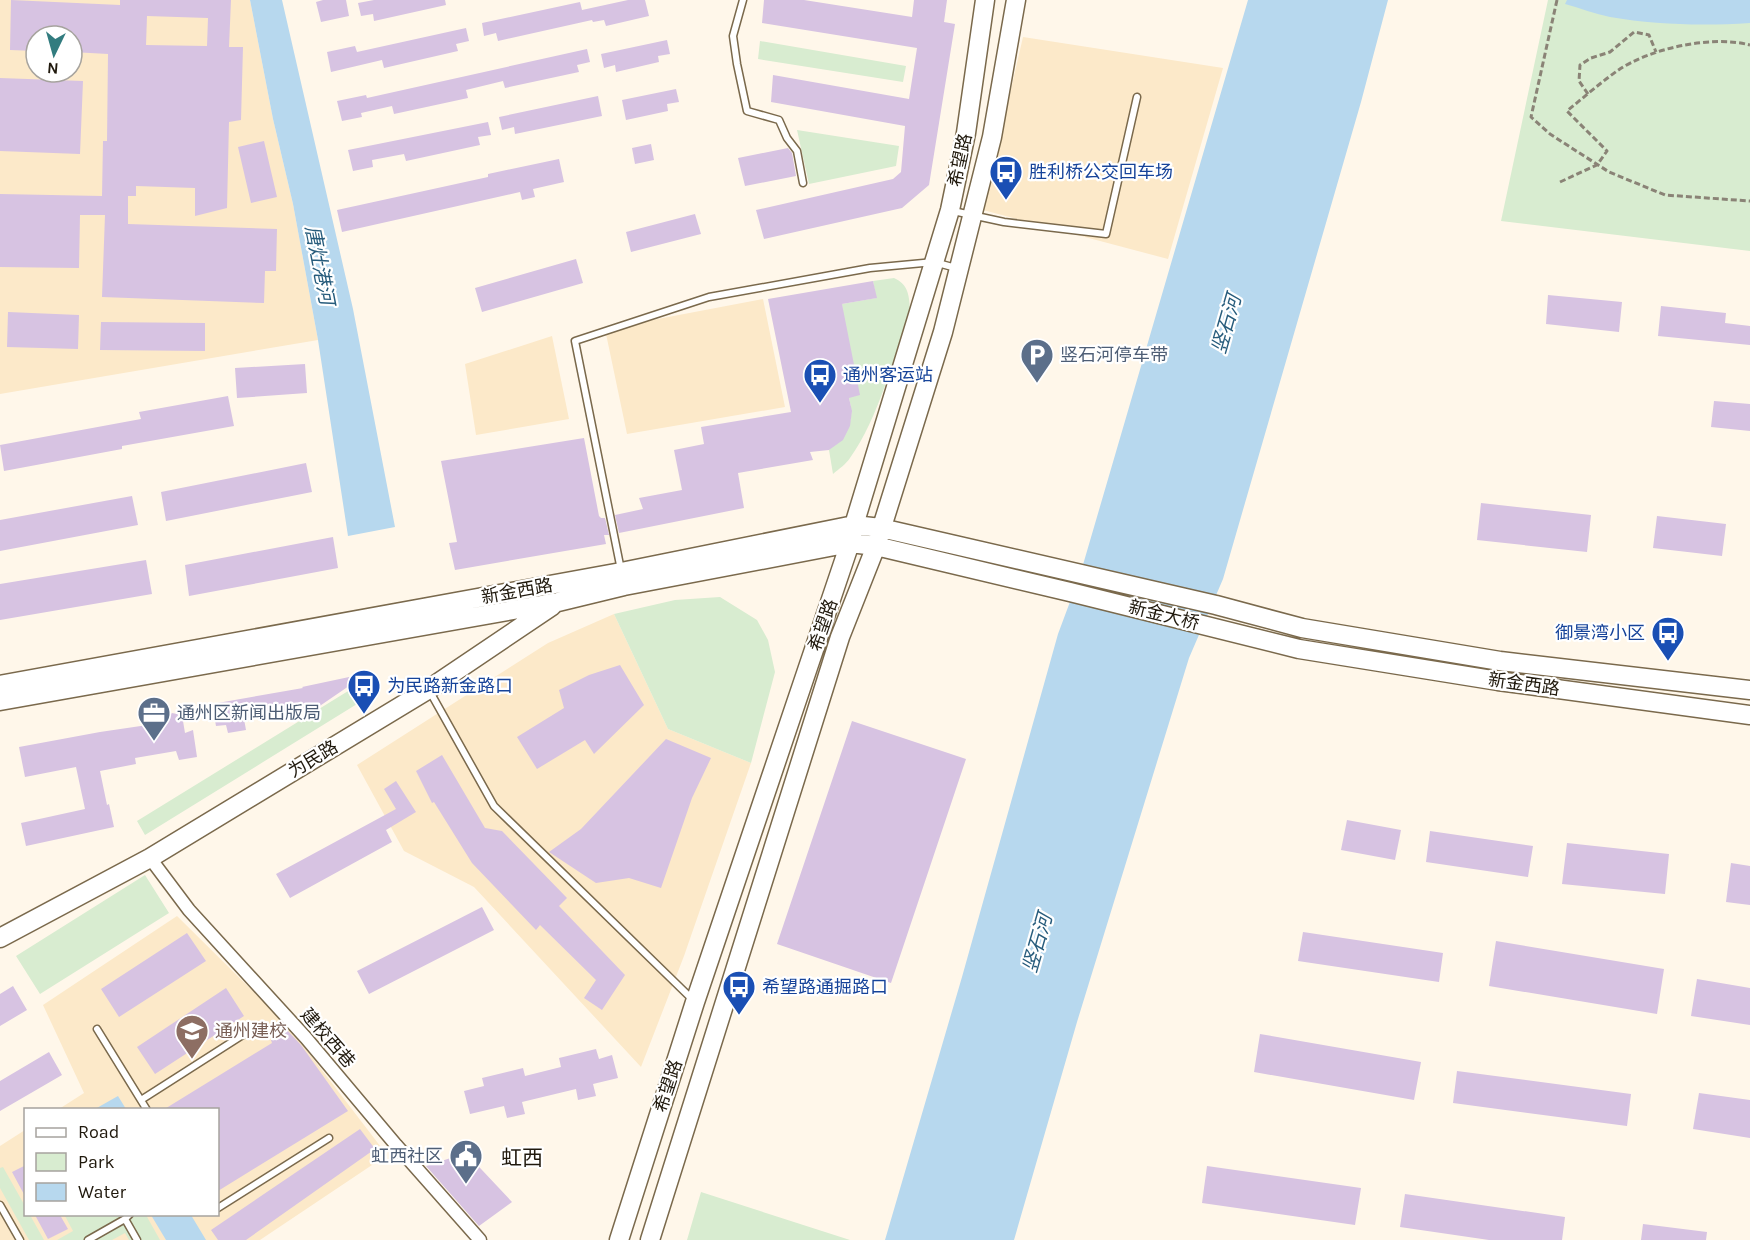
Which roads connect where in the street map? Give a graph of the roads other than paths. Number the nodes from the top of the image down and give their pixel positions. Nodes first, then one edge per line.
1 (743, 0) edge
2 (985, 0) edge
3 (1016, 0) edge
4 (1137, 97) dead end
5 (803, 183) dead end
6 (950, 210) junction
7 (973, 216) junction
8 (934, 262) junction
9 (959, 269) junction
10 (881, 528) junction
11 (852, 534) junction
12 (876, 546) junction
13 (1032, 563) joint
14 (622, 579) junction
15 (1029, 582) joint
16 (558, 602) junction
17 (1302, 628) joint
18 (1299, 649) joint
19 (0, 685) edge
20 (429, 689) junction
21 (1750, 690) edge
22 (0, 701) edge
23 (1750, 715) edge
24 (150, 858) junction
25 (0, 938) edge
26 (695, 1002) junction
27 (97, 1029) dead end
28 (249, 1031) dead end
29 (141, 1100) junction
30 (146, 1108) edge
31 (329, 1138) dead end
32 (0, 1205) edge
33 (219, 1207) edge
34 (127, 1217) edge
35 (20, 1240) edge
36 (88, 1240) edge
37 (137, 1240) edge
38 (480, 1240) edge
39 (619, 1240) edge
40 (650, 1240) edge

1 - 5 lane
2 - 6 main road, 希望路
3 - 7 main road, 希望路
4 - 7 lane
6 - 7 lane
6 - 8 main road, 希望路
7 - 9 main road, 希望路
8 - 9 lane
8 - 11 main road, 希望路
8 - 14 lane
9 - 10 main road, 希望路
10 - 11 main road, 新金西路
10 - 12 main road, 希望路
10 - 13 main road, 新金西路
11 - 12 main road, 新金西路
11 - 14 main road, 新金西路
11 - 26 main road, 希望路
12 - 15 main road, 新金西路
12 - 40 main road, 希望路
13 - 17 main road, 新金大桥
14 - 16 main road, 为民路
14 - 19 main road, 新金西路
15 - 18 main road, 新金大桥
16 - 20 main road, 为民路
16 - 22 main road, 新金西路
17 - 21 main road, 新金西路
18 - 23 main road, 新金西路
20 - 24 main road, 为民路
20 - 26 lane
24 - 25 main road, 为民路
24 - 38 street, 建校西巷
26 - 39 main road, 希望路
27 - 29 lane
28 - 29 lane
29 - 30 lane
31 - 33 lane
32 - 35 lane
34 - 36 lane
34 - 37 lane

